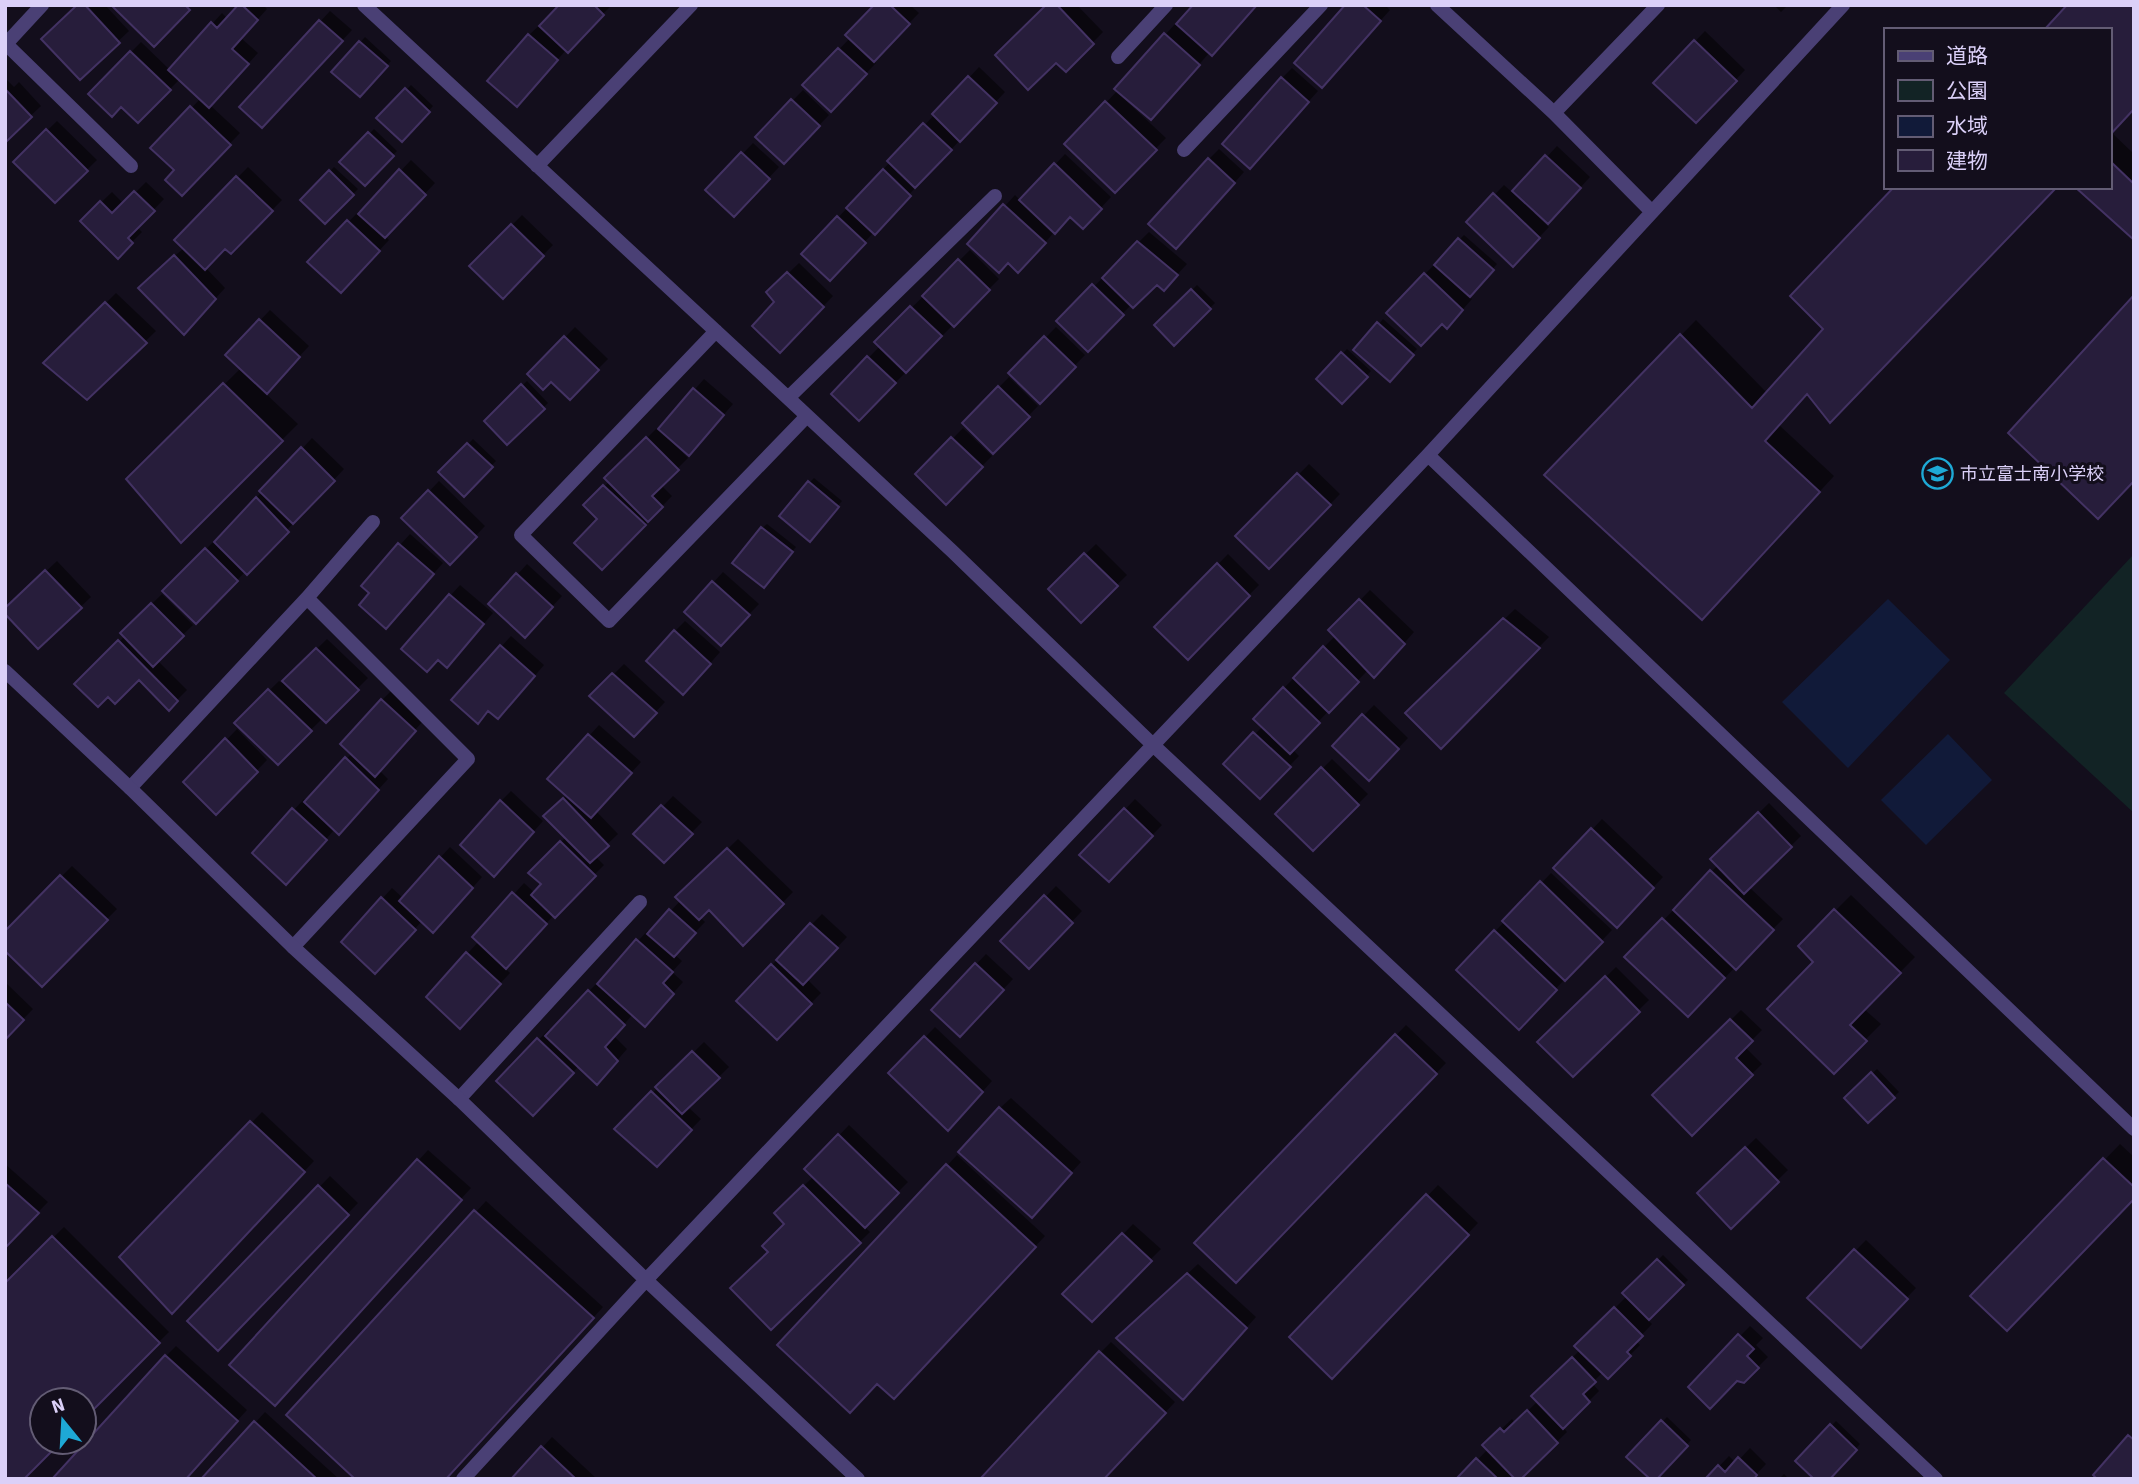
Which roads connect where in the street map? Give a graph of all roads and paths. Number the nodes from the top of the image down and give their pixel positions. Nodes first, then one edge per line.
1 (42, 5) edge
2 (364, 5) edge
3 (691, 5) edge
4 (1166, 5) edge
5 (1321, 5) edge
6 (1437, 5) edge
7 (1658, 5) edge
8 (1843, 5) edge
9 (6, 44) edge
10 (1118, 57) dead end
11 (1554, 113) junction
12 (1184, 150) dead end
13 (131, 166) dead end
14 (537, 166) junction
15 (995, 196) dead end
16 (1651, 211) junction
17 (716, 331) junction
18 (788, 398) junction
19 (807, 416) junction
20 (1427, 455) junction
21 (373, 522) dead end
22 (307, 598) junction
23 (5, 671) edge
24 (1152, 744) junction
25 (130, 788) junction
26 (640, 902) dead end
27 (293, 947) junction
28 (458, 1098) junction
29 (2134, 1129) edge
30 (646, 1280) junction
31 (463, 1479) edge
32 (858, 1479) edge
33 (1936, 1479) edge

1 - 9 street
2 - 14 street
3 - 14 street
4 - 10 street
5 - 12 street
6 - 11 street
7 - 11 street
8 - 16 street
9 - 13 street
11 - 16 street
14 - 17 street
15 - 18 street
16 - 20 street
17 - 18 street
17 - 19 street
18 - 19 street
19 - 24 street
20 - 24 street
20 - 29 street
21 - 22 street
22 - 25 street
22 - 27 street
23 - 25 street
24 - 30 street
24 - 33 street
25 - 27 street
26 - 28 street
27 - 28 street
28 - 30 street
30 - 31 street
30 - 32 street

